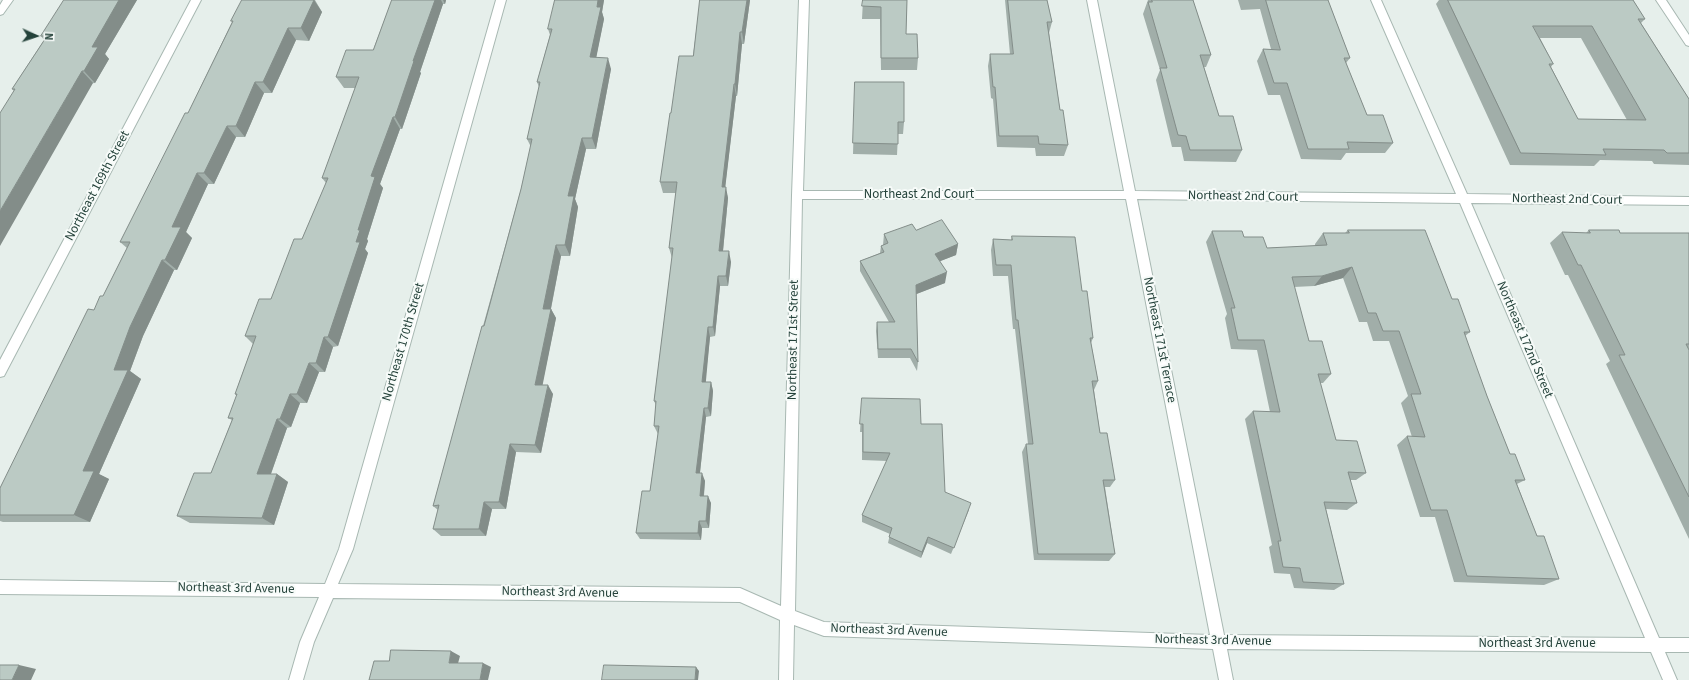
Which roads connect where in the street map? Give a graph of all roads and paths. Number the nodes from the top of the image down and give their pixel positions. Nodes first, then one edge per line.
1 (8, 0) edge
2 (196, 0) edge
3 (501, 0) edge
4 (804, 0) edge
5 (1092, 0) edge
6 (1376, 0) edge
7 (1661, 0) edge
8 (0, 12) edge
9 (1689, 43) edge
10 (797, 195) junction
11 (1130, 195) junction
12 (1464, 199) junction
13 (1689, 201) edge
14 (0, 372) edge
15 (0, 587) edge
16 (329, 590) junction
17 (788, 616) junction
18 (1218, 642) junction
19 (1655, 645) junction
20 (1689, 645) edge
21 (296, 680) edge
22 (786, 680) edge
23 (1226, 680) edge
24 (1670, 680) edge

1 - 8 street
2 - 14 street, Northeast 169th Street
3 - 16 street, Northeast 170th Street
4 - 10 street, Northeast 171st Street
5 - 11 street, Northeast 171st Terrace
6 - 12 street, Northeast 172nd Street
7 - 9 street
10 - 11 street, Northeast 2nd Court
10 - 17 street, Northeast 171st Street
11 - 12 street, Northeast 2nd Court
11 - 18 street, Northeast 171st Terrace
12 - 13 street, Northeast 2nd Court
12 - 19 street, Northeast 172nd Street
15 - 16 street, Northeast 3rd Avenue
16 - 17 street, Northeast 3rd Avenue
16 - 21 street, Northeast 170th Street
17 - 18 street, Northeast 3rd Avenue
17 - 22 street, Northeast 171st Street
18 - 19 street, Northeast 3rd Avenue
18 - 23 street, Northeast 171st Terrace
19 - 20 street, Northeast 3rd Avenue
19 - 24 street, Northeast 172nd Street

